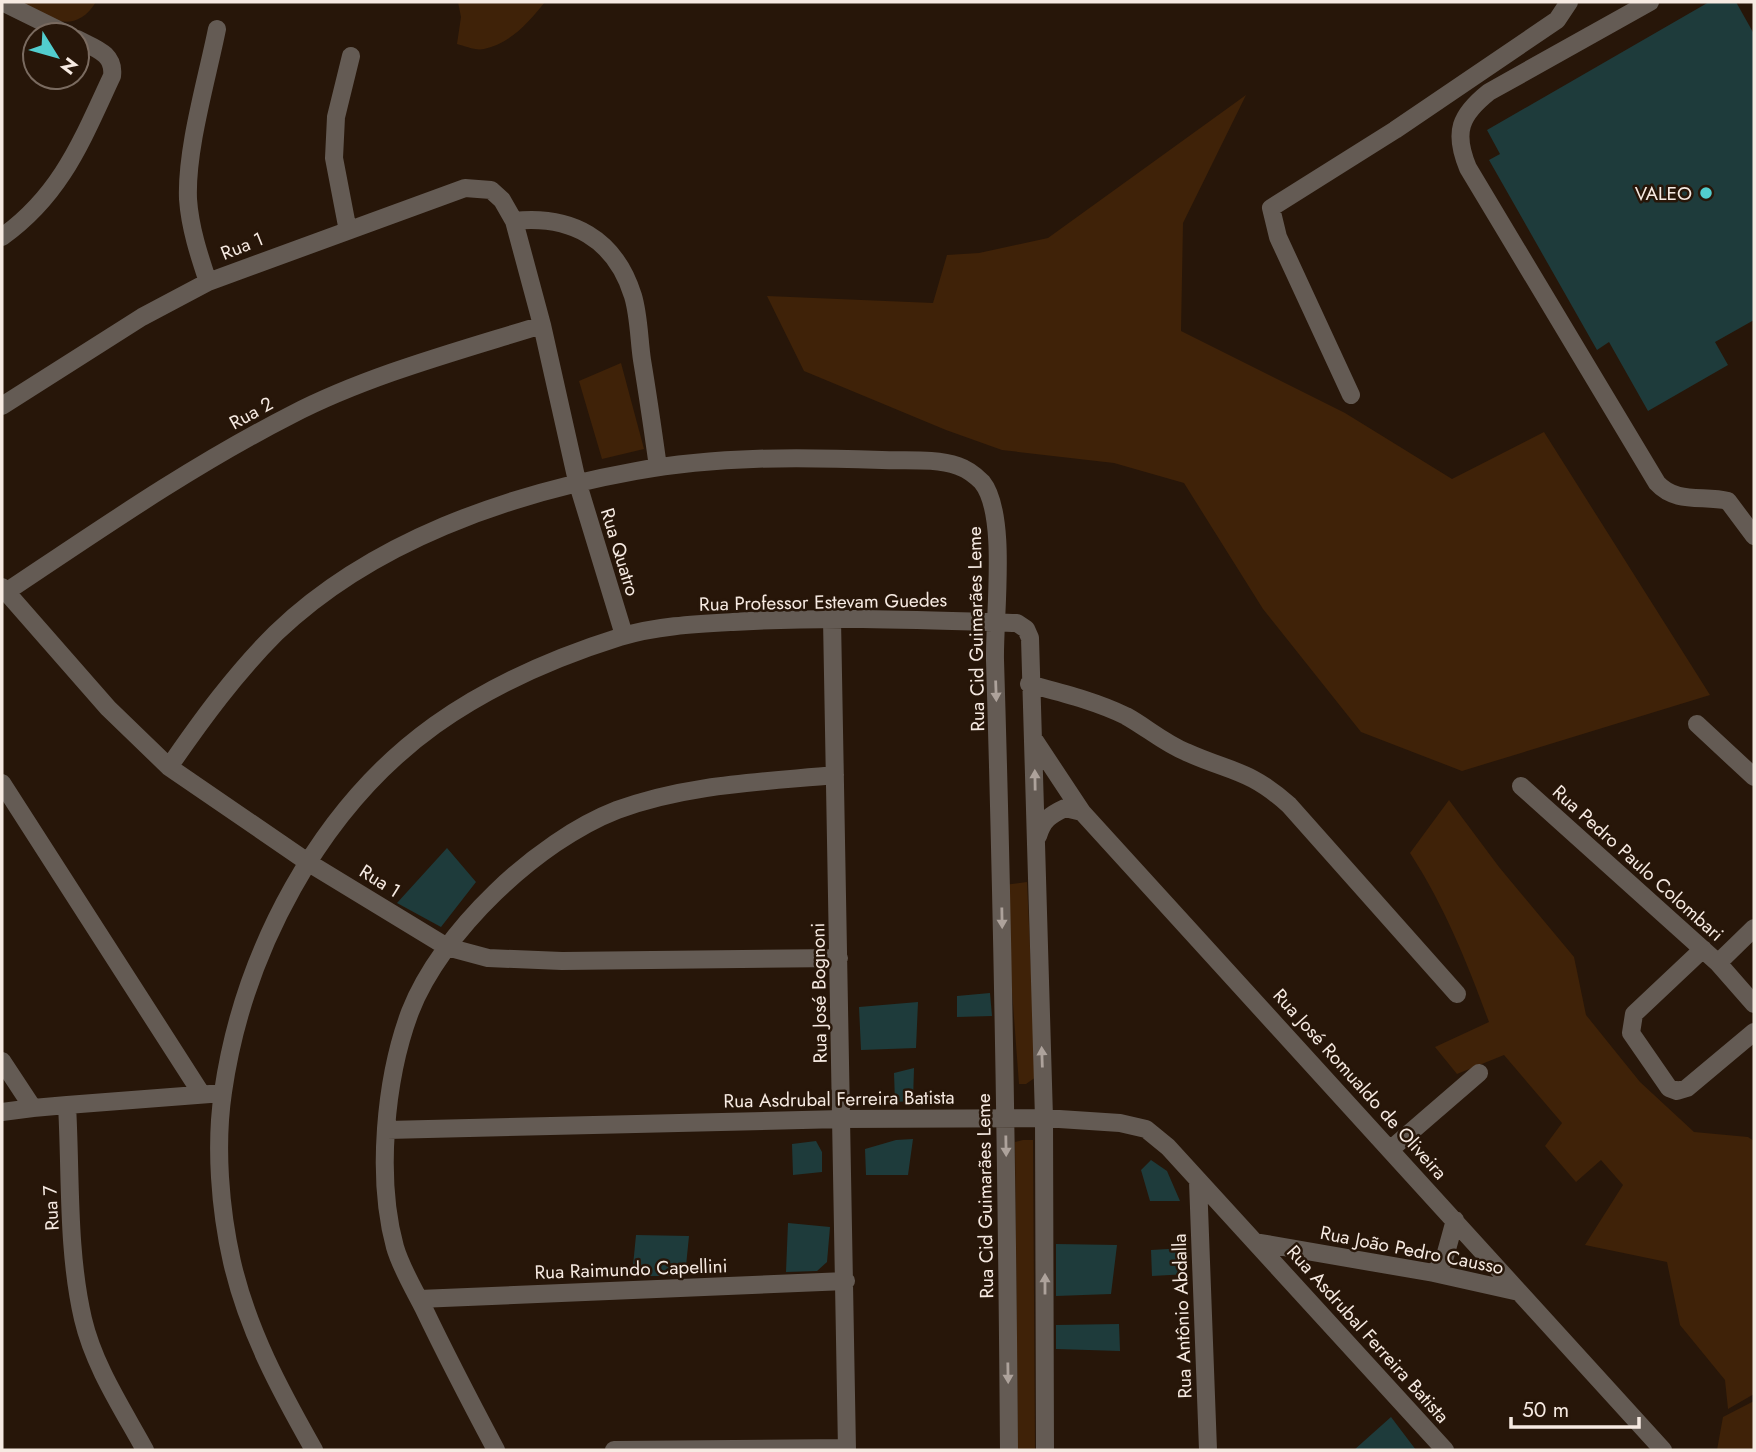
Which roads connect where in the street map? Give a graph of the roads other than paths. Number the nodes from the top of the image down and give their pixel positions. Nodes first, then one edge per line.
1 (2, 2) edge
2 (1569, 2) edge
3 (1650, 2) edge
4 (41, 21) edge
5 (217, 29) dead end
6 (91, 47) edge
7 (351, 56) dead end
8 (512, 217) junction
9 (348, 231) junction
10 (2, 237) edge
11 (208, 282) junction
12 (542, 325) junction
13 (1351, 395) dead end
14 (2, 406) edge
15 (658, 467) junction
16 (577, 481) junction
17 (1754, 536) edge
18 (4, 589) edge
19 (832, 619) junction
20 (994, 622) junction
21 (624, 635) junction
22 (1029, 684) junction
23 (1698, 724) dead end
24 (1034, 740) junction
25 (169, 766) junction
26 (835, 775) junction
27 (1754, 777) edge
28 (2, 783) edge
29 (1521, 786) dead end
30 (1082, 812) junction
31 (1035, 844) junction
32 (309, 863) junction
33 (1754, 928) edge
34 (447, 947) junction
35 (1703, 950) junction
36 (839, 958) junction
37 (1718, 963) junction
38 (1457, 994) dead end
39 (1754, 1004) edge
40 (1754, 1032) edge
41 (2, 1061) edge
42 (1479, 1073) dead end
43 (201, 1093) junction
44 (223, 1093) junction
45 (67, 1104) junction
46 (33, 1108) junction
47 (2, 1112) edge
48 (1006, 1118) junction
49 (1044, 1118) junction
50 (842, 1119) junction
51 (387, 1130) junction
52 (1391, 1149) junction
53 (1198, 1181) junction
54 (1455, 1220) junction
55 (1255, 1242) junction
56 (1434, 1273) junction
57 (846, 1281) junction
58 (1519, 1292) junction
59 (419, 1299) junction
60 (1208, 1443) edge
61 (847, 1449) edge
62 (145, 1450) edge
63 (314, 1450) edge
64 (496, 1450) edge
65 (614, 1450) edge
66 (1009, 1450) edge
67 (1045, 1450) edge
68 (1222, 1450) edge
69 (1445, 1450) edge
70 (1663, 1450) edge

1 - 4 street
2 - 13 street
3 - 17 street
5 - 11 street
6 - 10 street
7 - 9 street
8 - 9 street, Rua 1
8 - 12 street, Rua Quatro
8 - 15 street
9 - 11 street, Rua 1
11 - 14 street, Rua 1
12 - 16 street, Rua Quatro
12 - 18 street, Rua 2
15 - 16 street, Rua Cid Guimarães Leme
15 - 20 street, Rua Cid Guimarães Leme
16 - 21 street, Rua Quatro
16 - 25 street, Rua Cid Guimarães Leme
18 - 25 street, Rua 1
19 - 20 street, Rua Professor Estevam Guedes
19 - 21 street, Rua Professor Estevam Guedes
19 - 26 street, Rua José Bognoni
20 - 22 street, Rua Professor Estevam Guedes
20 -> 48 street, Rua Cid Guimarães Leme
21 - 32 street, Rua Professor Estevam Guedes
22 - 24 street
22 - 38 street
23 - 27 street
24 - 30 street, Rua José Romualdo de Oliveira
31 -> 24 street
25 - 32 street, Rua 1
26 - 34 street
26 - 36 street, Rua José Bognoni
28 - 43 street
29 - 35 street, Rua Pedro Paulo Colombari
30 - 31 street
30 - 52 street, Rua José Romualdo de Oliveira
49 -> 31 street
32 - 34 street, Rua 1
32 - 44 street, Rua Professor Estevam Guedes
33 - 37 street
34 - 36 street, Rua 1
34 - 51 street
35 - 37 street, Rua Pedro Paulo Colombari
35 - 40 street
36 - 50 street, Rua José Bognoni
37 - 39 street, Rua Pedro Paulo Colombari
41 - 46 street
42 - 52 street
43 - 44 street
43 - 45 street
44 - 63 street, Rua Professor Estevam Guedes
45 - 46 street
45 - 62 street, Rua 7
46 - 47 street
48 - 49 street, Rua Asdrubal Ferreira Batista
48 - 50 street, Rua Asdrubal Ferreira Batista
48 -> 66 street, Rua Cid Guimarães Leme
49 - 53 street, Rua Asdrubal Ferreira Batista
67 -> 49 street
50 - 51 street, Rua Asdrubal Ferreira Batista
50 - 57 street, Rua José Bognoni
51 - 59 street
52 - 54 street, Rua José Romualdo de Oliveira
53 - 55 street, Rua Asdrubal Ferreira Batista
53 - 60 street, Rua Antônio Abdalla
54 - 56 street
54 - 58 street, Rua José Romualdo de Oliveira
55 - 56 street, Rua João Pedro Causso
55 - 69 street, Rua Asdrubal Ferreira Batista
56 - 58 street, Rua João Pedro Causso
57 - 59 street, Rua Raimundo Capellini
57 - 61 street, Rua José Bognoni
58 - 70 street, Rua José Romualdo de Oliveira
59 - 64 street
60 - 68 street
61 - 65 street

